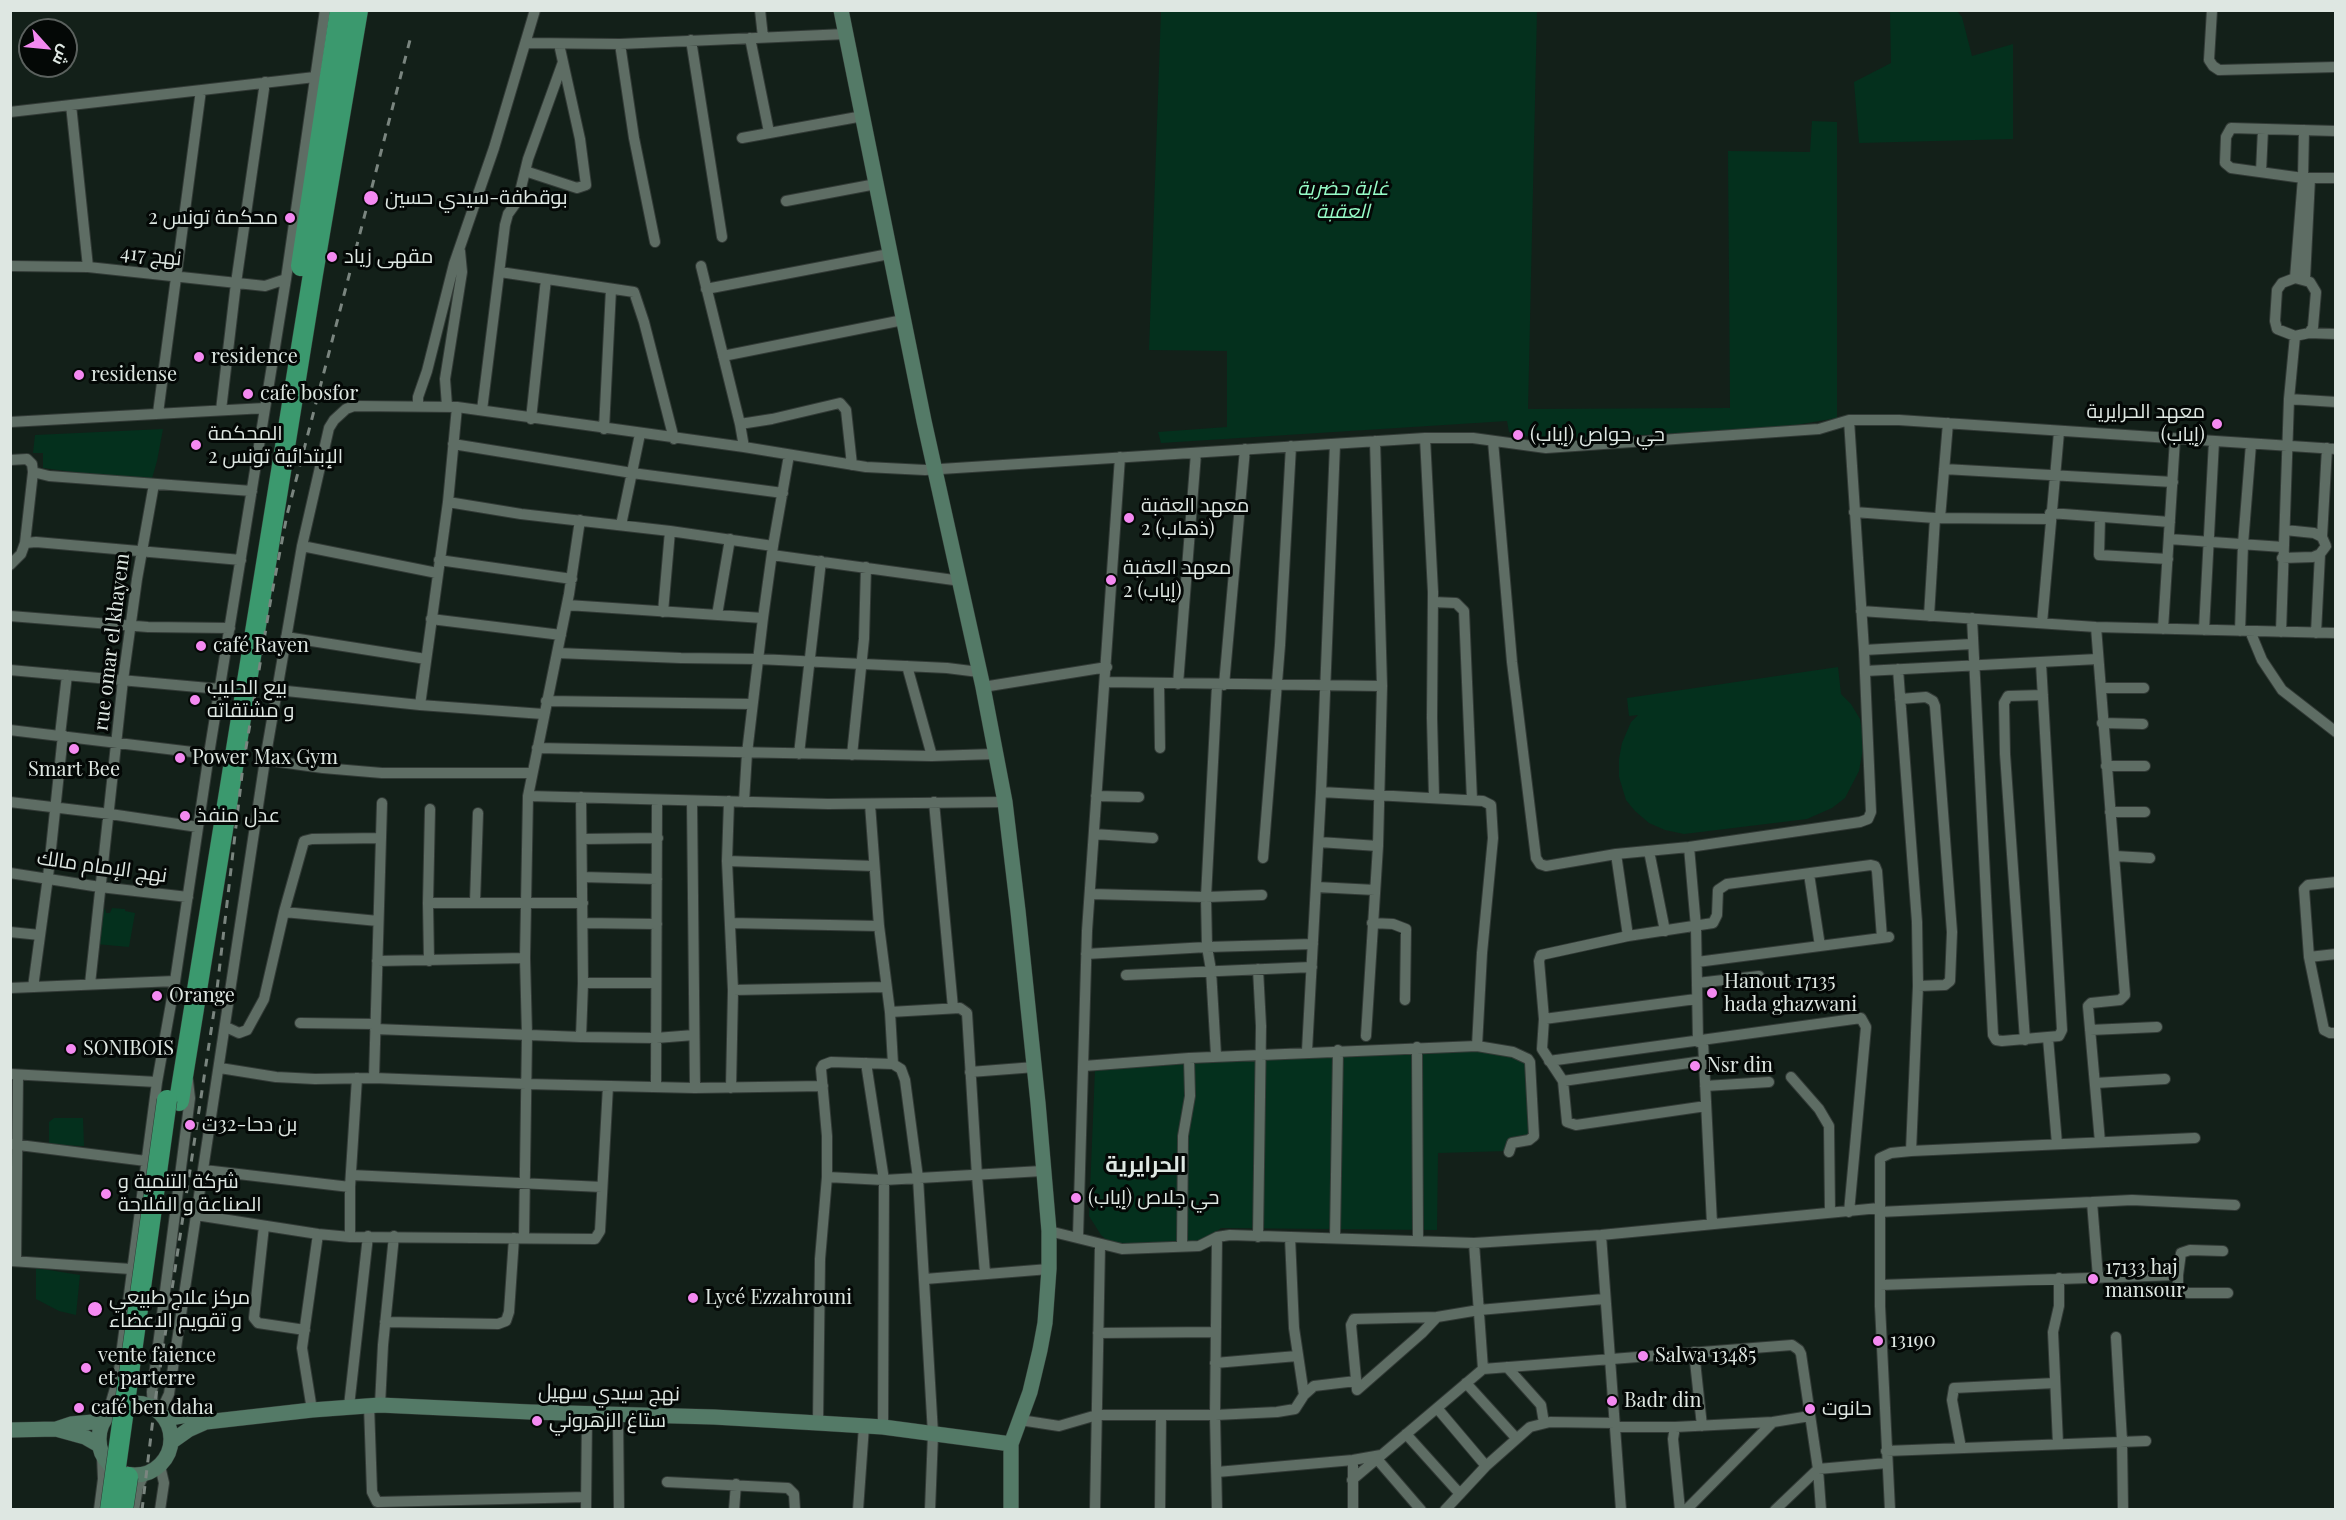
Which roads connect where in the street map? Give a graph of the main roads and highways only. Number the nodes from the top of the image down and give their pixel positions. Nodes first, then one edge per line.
1 (340, 10) edge
2 (358, 10) edge
3 (173, 1101) junction
4 (110, 1509) edge
5 (123, 1509) edge

1 - 3 highway
2 - 3 highway
3 - 4 highway, bridge
3 - 5 highway, bridge

